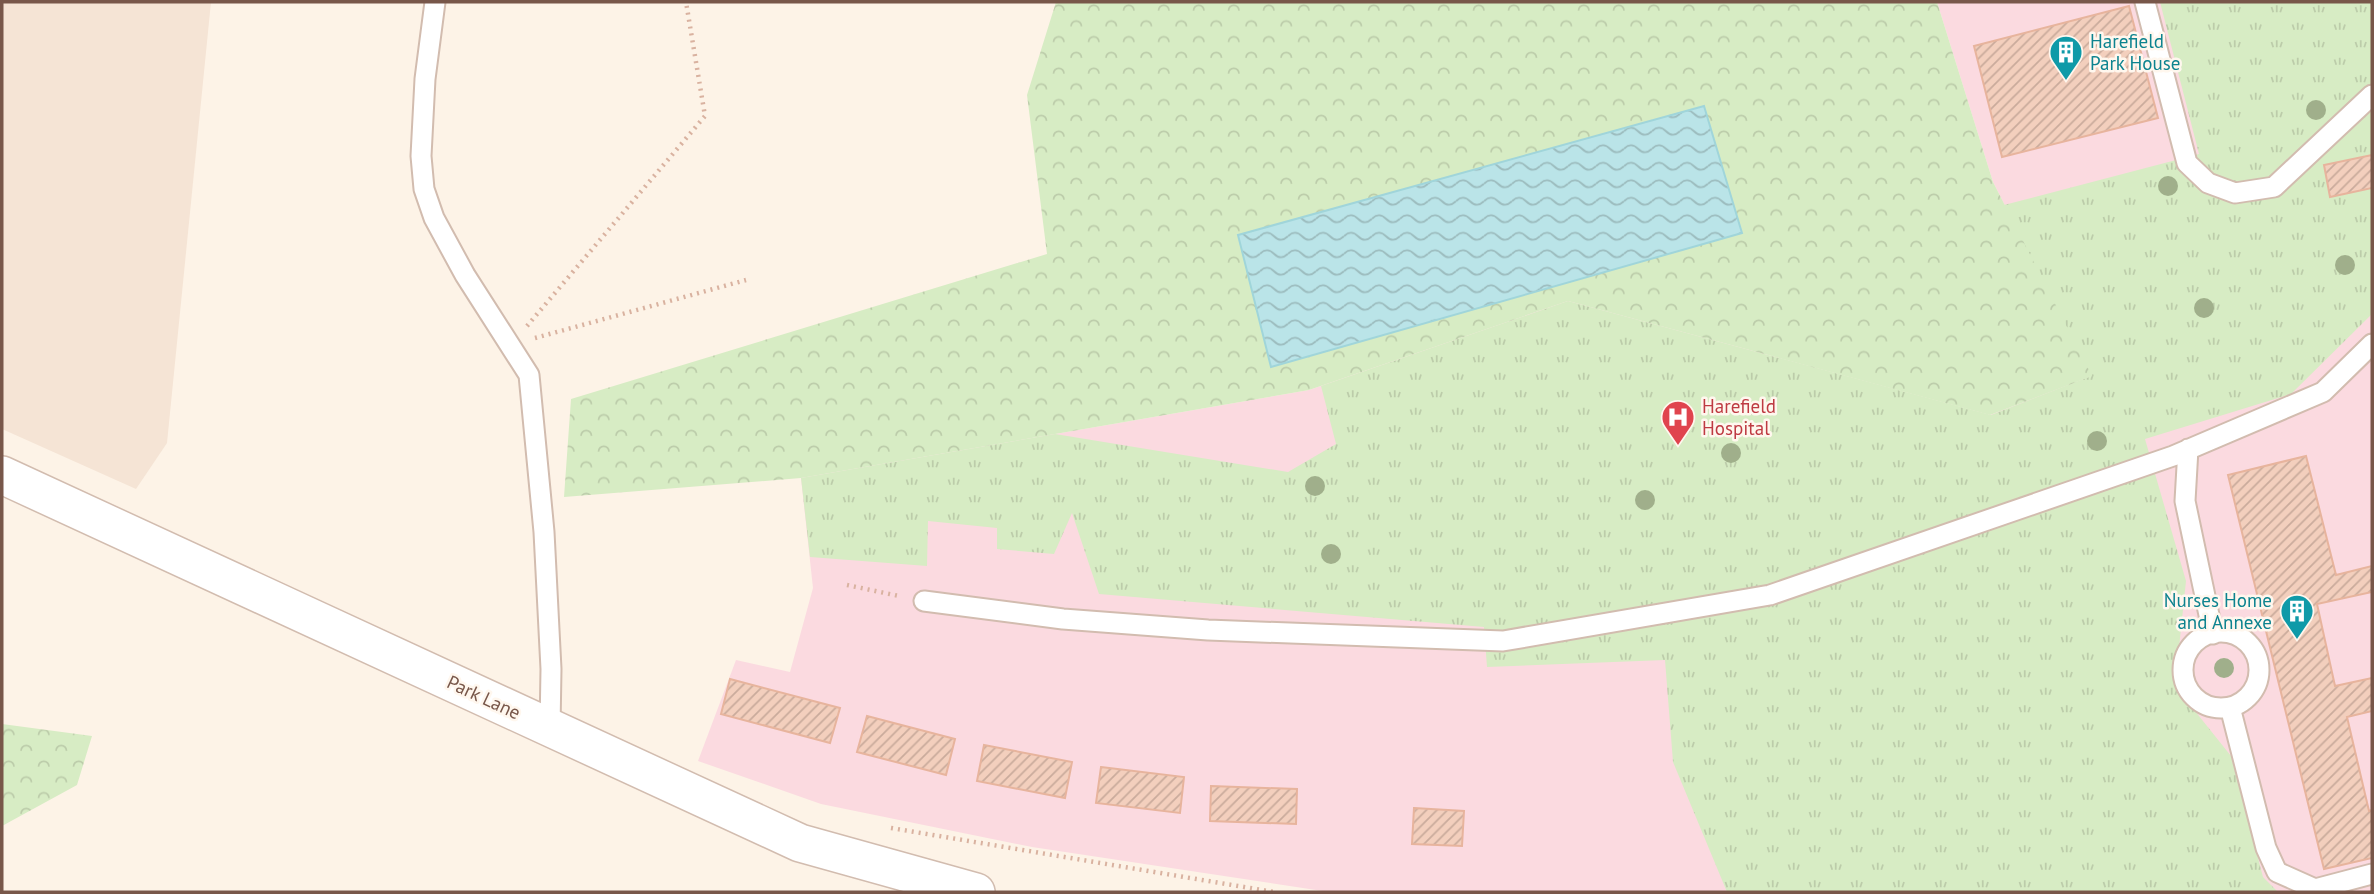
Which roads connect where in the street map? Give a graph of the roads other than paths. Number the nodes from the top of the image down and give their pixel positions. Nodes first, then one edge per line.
1 (435, 2) edge
2 (2145, 2) edge
3 (2372, 95) edge
4 (2372, 344) edge
5 (2189, 449) junction
6 (2, 475) edge
7 (924, 601) road end
8 (2213, 634) junction
9 (2230, 707) junction
10 (550, 728) junction
11 (2372, 874) edge
12 (976, 892) edge

1 - 10 lane
2 - 3 lane
4 - 5 lane
5 - 7 lane
5 - 8 lane
6 - 10 street, Park Lane
8 - 9 lane
8 - 9 lane
9 - 11 lane
10 - 12 street, Park Lane

